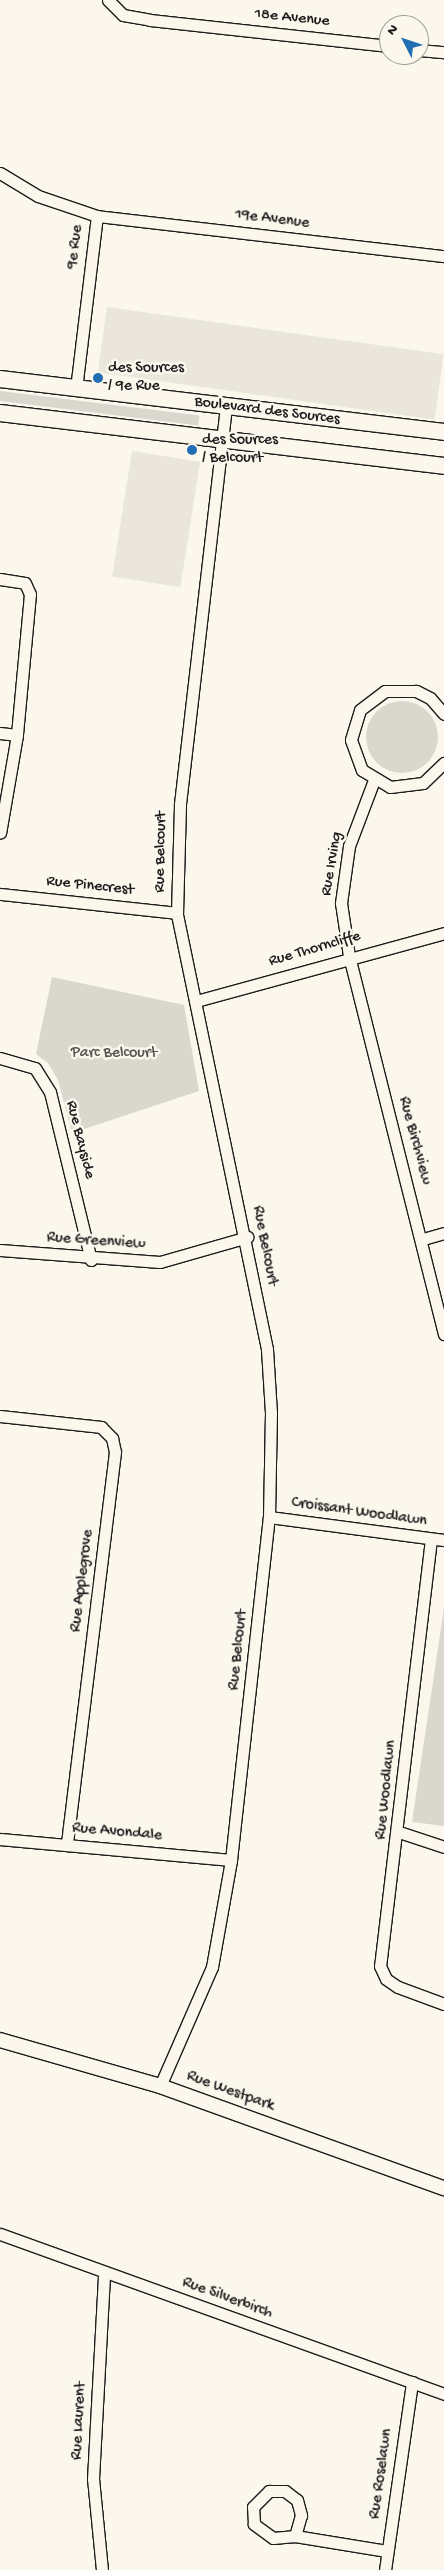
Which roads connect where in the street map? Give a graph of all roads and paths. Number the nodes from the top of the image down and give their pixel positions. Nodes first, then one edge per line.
1 (108, 0) edge
2 (379, 45) edge
3 (429, 51) edge
4 (444, 52) edge
5 (0, 173) edge
6 (97, 216) junction
7 (444, 256) edge
8 (0, 379) edge
9 (76, 389) junction
10 (226, 406) junction
11 (0, 413) edge
12 (444, 432) edge
13 (222, 440) junction
14 (444, 466) edge
15 (0, 579) edge
16 (444, 714) edge
17 (0, 733) edge
18 (17, 735) junction
19 (444, 763) edge
20 (374, 780) junction
21 (0, 833) edge
22 (0, 894) edge
23 (177, 913) junction
24 (444, 933) edge
25 (349, 956) junction
26 (196, 1001) junction
27 (0, 1058) edge
28 (444, 1233) edge
29 (247, 1237) junction
30 (423, 1239) junction
31 (0, 1250) edge
32 (91, 1260) junction
33 (444, 1334) edge
34 (0, 1416) edge
35 (269, 1517) junction
36 (431, 1539) junction
37 (444, 1540) edge
38 (399, 1832) junction
39 (0, 1839) edge
40 (67, 1845) junction
41 (444, 1847) edge
42 (231, 1860) junction
43 (444, 2004) edge
44 (0, 2040) edge
45 (160, 2086) junction
46 (444, 2188) edge
47 (0, 2234) edge
48 (104, 2273) junction
49 (412, 2382) junction
50 (444, 2394) edge
51 (296, 2536) junction
52 (387, 2551) junction
53 (102, 2570) edge
54 (385, 2570) edge

1 - 2 street, 18e Avenue
3 - 4 street
5 - 6 street, 9e Rue
6 - 7 street, 19e Avenue
6 - 9 street, 9e Rue
8 - 9 main road, Boulevard des Sources
9 - 10 main road, Boulevard des Sources
10 - 12 main road, Boulevard des Sources
10 - 13 street, Rue Belcourt
11 - 13 main road, Boulevard des Sources
13 - 14 main road, Boulevard des Sources
13 - 23 street, Rue Belcourt
15 - 18 street
16 - 20 street
17 - 18 street
18 - 21 street
19 - 20 street
20 - 25 street, Rue Irving
22 - 23 street, Rue Pinecrest
23 - 26 street, Rue Belcourt
24 - 25 street, Rue Thorncliffe
25 - 26 street, Rue Thorncliffe
25 - 30 street, Rue Birchview
26 - 29 street, Rue Belcourt
27 - 32 street, Rue Bayside
28 - 30 street
29 - 32 street, Rue Greenview
29 - 35 street, Rue Belcourt
30 - 33 street, Rue Birchview
31 - 32 street, Rue Greenview
34 - 40 street, Rue Applegrove
35 - 36 street, Croissant Woodlawn
35 - 42 street, Rue Belcourt
36 - 37 street, Croissant Woodlawn
36 - 38 street, Rue Woodlawn
38 - 41 street
38 - 43 street, Rue Woodlawn
39 - 40 street, Rue Avondale
40 - 42 street, Rue Avondale
42 - 45 street, Rue Belcourt
44 - 45 street, Rue Westpark
45 - 46 street, Rue Westpark
47 - 48 street, Rue Silverbirch
48 - 49 street, Rue Silverbirch
48 - 53 street, Rue Laurent
49 - 50 street, Rue Silverbirch
49 - 52 street, Rue Roselawn
51 - 51 street
51 - 52 street
52 - 54 street, Rue Roselawn

